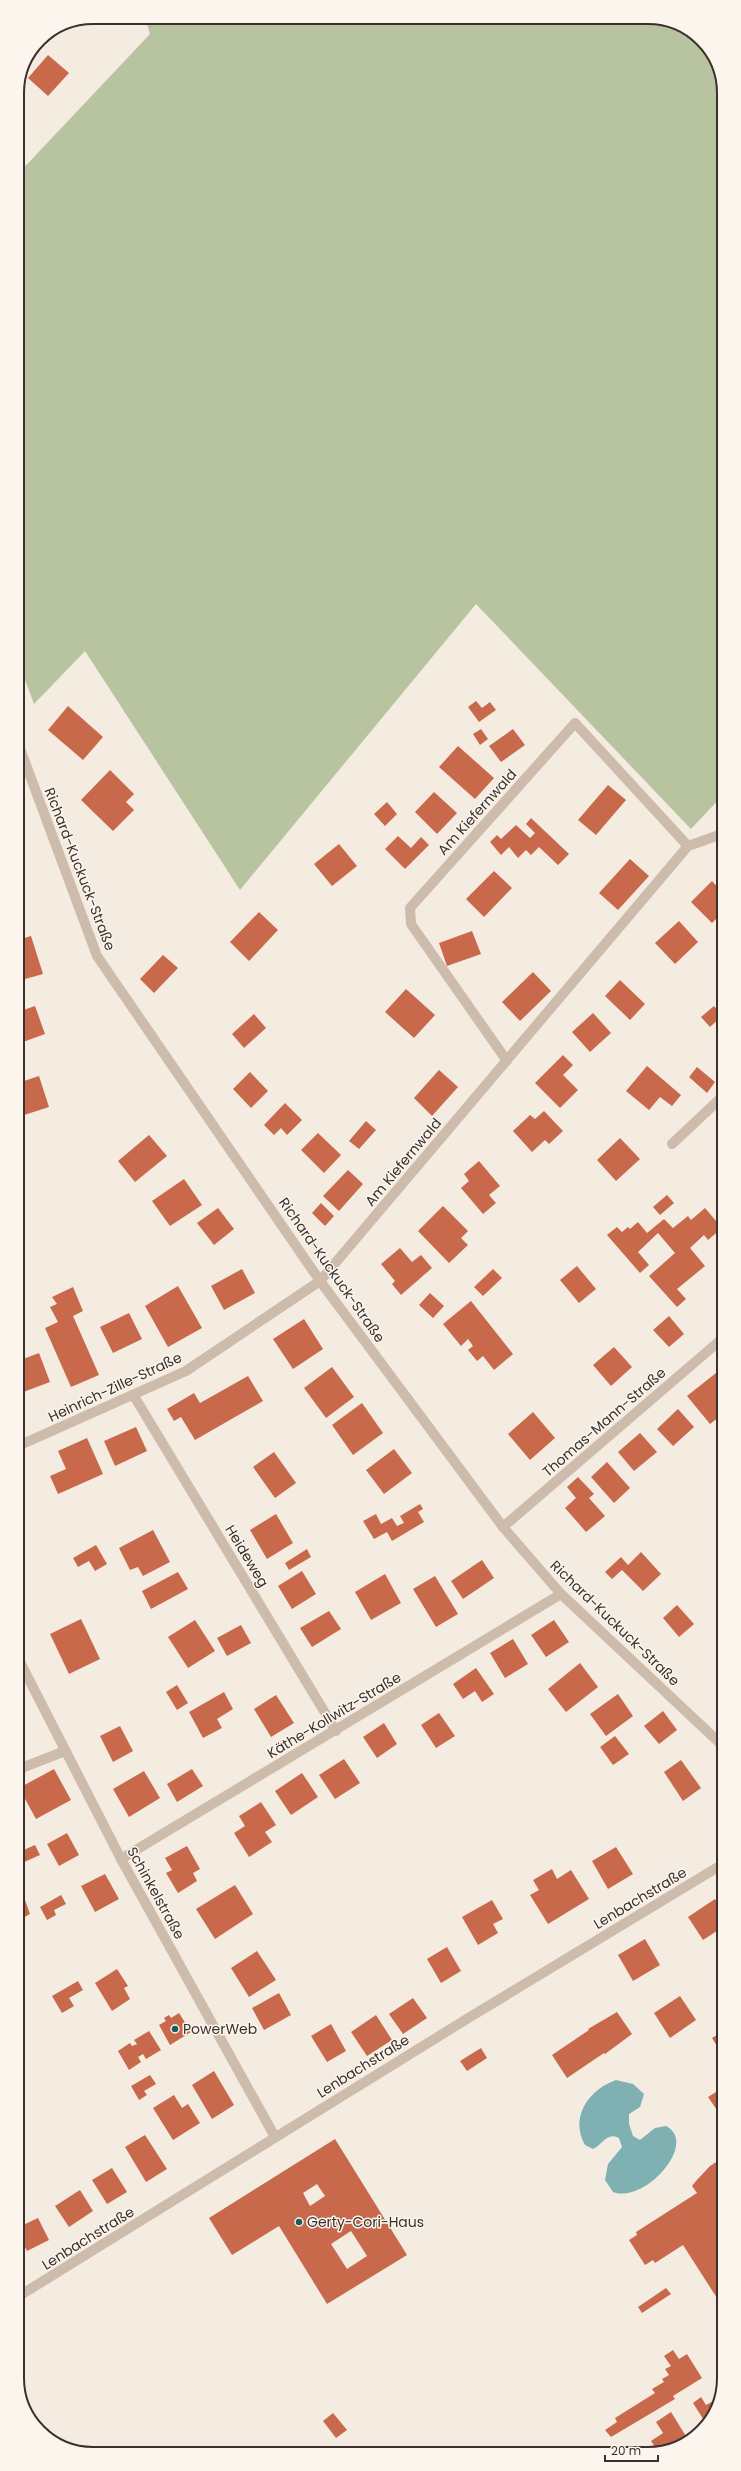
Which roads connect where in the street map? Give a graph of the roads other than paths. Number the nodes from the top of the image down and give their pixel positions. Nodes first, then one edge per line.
1 (24, 759) edge
2 (717, 836) edge
3 (688, 846) junction
4 (507, 1061) junction
5 (717, 1102) edge
6 (672, 1144) dead end
7 (320, 1281) junction
8 (717, 1343) edge
9 (134, 1396) junction
10 (24, 1443) edge
11 (503, 1528) junction
12 (561, 1594) junction
13 (24, 1670) edge
14 (336, 1731) junction
15 (717, 1740) edge
16 (65, 1751) junction
17 (24, 1767) edge
18 (121, 1859) junction
19 (717, 1868) edge
20 (275, 2137) junction
21 (24, 2293) edge

1 - 7 street, Richard-Kuckuck-Straße
2 - 3 street
3 - 4 street, Am Kiefernwald
3 - 4 street, Am Kiefernwald
4 - 7 street, Am Kiefernwald
5 - 6 street
7 - 9 street, Heinrich-Zille-Straße
7 - 11 street, Richard-Kuckuck-Straße
8 - 11 street, Thomas-Mann-Straße
9 - 10 street, Heinrich-Zille-Straße
9 - 14 street, Heideweg
11 - 12 street, Richard-Kuckuck-Straße
12 - 14 street, Käthe-Kollwitz-Straße
12 - 15 street, Richard-Kuckuck-Straße
13 - 16 street, Schinkelstraße
14 - 18 street, Käthe-Kollwitz-Straße
16 - 17 street
16 - 18 street, Schinkelstraße
18 - 20 street, Schinkelstraße
19 - 20 street, Lenbachstraße
20 - 21 street, Lenbachstraße

